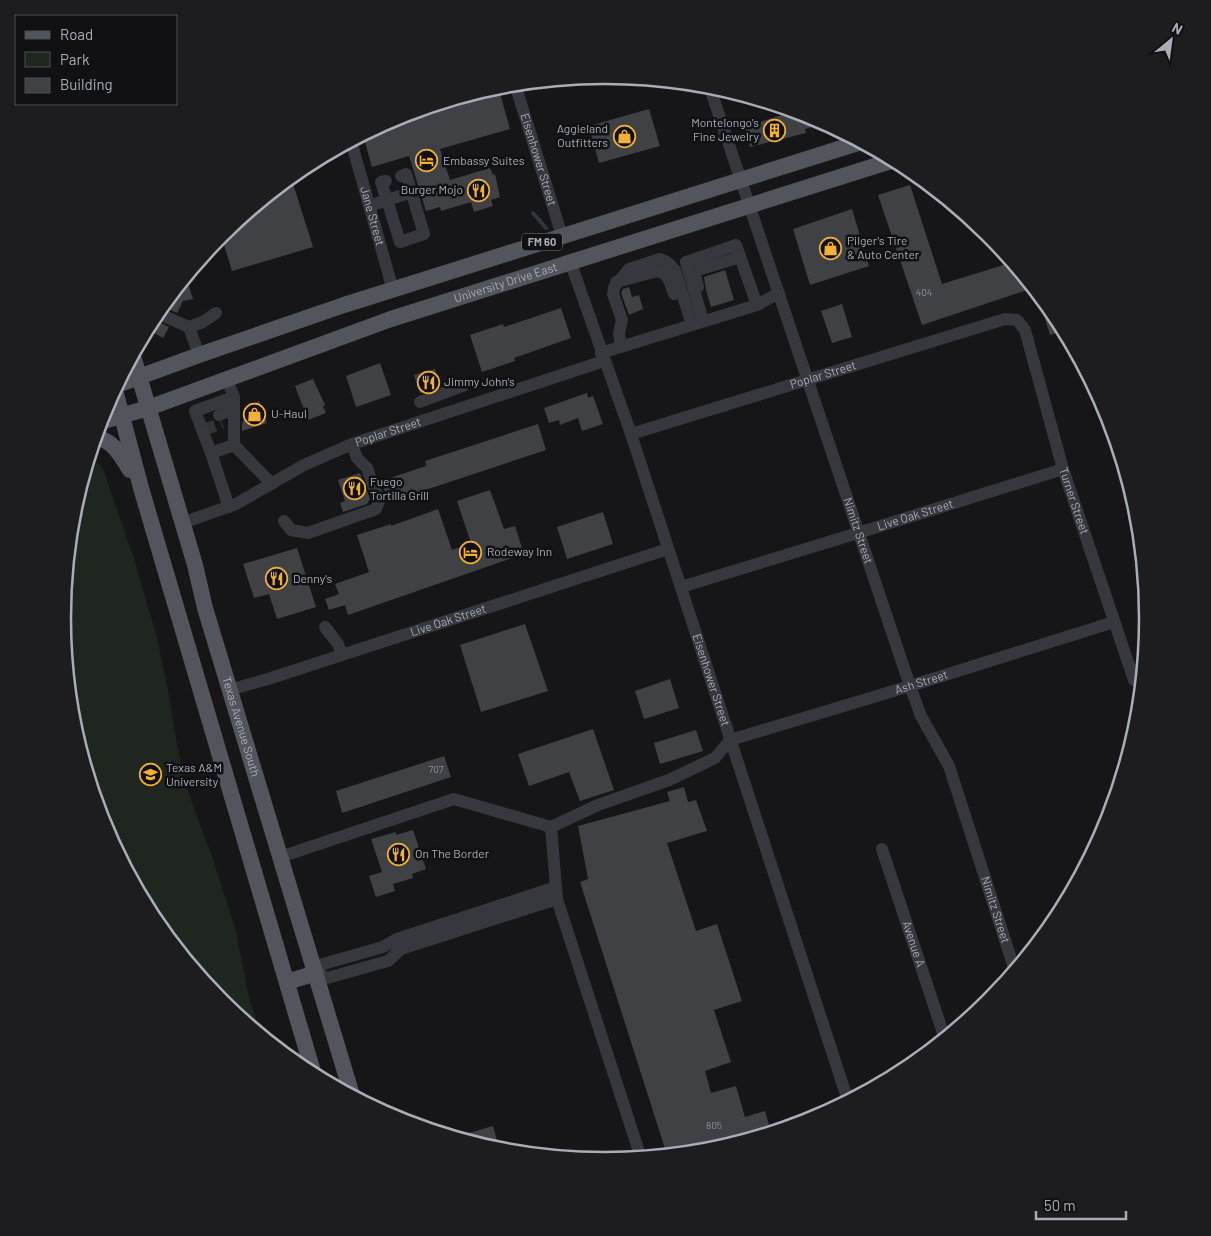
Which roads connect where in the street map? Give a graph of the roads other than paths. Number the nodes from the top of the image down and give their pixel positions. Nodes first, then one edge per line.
1 (517, 91) edge
2 (712, 95) edge
3 (853, 145) edge
4 (353, 147) edge
5 (885, 163) edge
6 (401, 176) dead end
7 (742, 180) junction
8 (386, 181) dead end
9 (412, 192) junction
10 (387, 200) junction
11 (369, 206) junction
12 (750, 206) junction
13 (562, 236) junction
14 (740, 257) junction
15 (570, 261) junction
16 (393, 290) junction
17 (779, 293) junction
18 (757, 305) junction
19 (216, 312) dead end
20 (165, 316) edge
21 (1017, 320) joint
22 (697, 323) junction
23 (189, 327) junction
24 (622, 347) junction
25 (199, 355) junction
26 (603, 357) junction
27 (136, 364) edge
28 (140, 377) junction
29 (227, 380) junction
30 (808, 381) junction
31 (126, 382) edge
32 (464, 386) dead end
33 (118, 401) edge
34 (420, 402) dead end
35 (148, 408) junction
36 (229, 412) junction
37 (121, 416) junction
38 (110, 419) edge
39 (631, 434) junction
40 (102, 440) edge
41 (352, 444) junction
42 (234, 445) junction
43 (211, 453) junction
44 (1063, 469) junction
45 (272, 484) junction
46 (141, 488) junction
47 (229, 506) junction
48 (284, 521) dead end
49 (182, 522) junction
50 (858, 533) junction
51 (668, 549) junction
52 (680, 587) junction
53 (1114, 622) junction
54 (325, 627) dead end
55 (342, 654) junction
56 (1134, 680) dead end
57 (910, 686) junction
58 (229, 690) junction
59 (730, 740) junction
60 (551, 827) junction
61 (882, 849) dead end
62 (280, 857) junction
63 (556, 893) junction
64 (1013, 963) edge
65 (316, 973) junction
66 (286, 982) junction
67 (942, 1033) edge
68 (310, 1063) edge
69 (349, 1087) edge
70 (846, 1095) edge
71 (639, 1151) edge

1 - 13 street, Eisenhower Street
2 - 7 street, Nimitz Street
3 - 7 main road, FM 60
4 - 11 street, Jane Street
5 - 12 main road, University Drive East / FM 60
6 - 9 street
7 - 12 street, Nimitz Street
7 - 13 main road, FM 60
8 - 10 street
9 - 10 street
9 - 10 street
10 - 11 street
11 - 16 street, Jane Street
12 - 15 main road, University Drive East / FM 60
12 - 17 street, Nimitz Street
13 - 16 main road, FM 60
14 - 18 street
14 - 22 street
14 - 22 street
15 - 26 street, Eisenhower Street
15 - 29 main road, University Drive East / FM 60
16 - 25 main road, FM 60
17 - 18 street, Poplar Street
17 - 30 street, Nimitz Street
18 - 22 street, Poplar Street
19 - 23 street
20 - 23 street
21 - 30 street, Poplar Street
21 - 44 street, Turner Street
22 - 24 street, Poplar Street
22 - 24 street
23 - 25 street
24 - 26 street, Poplar Street
25 - 28 main road, FM 60
26 - 39 street, Eisenhower Street
26 - 41 street, Poplar Street
27 - 28 main road, Texas Avenue South
28 - 31 main road, FM 60
28 - 35 main road, Texas Avenue South
29 - 35 main road, University Drive East / FM 60
29 - 36 street
30 - 39 street, Poplar Street
30 - 50 street, Nimitz Street
32 - 34 street
33 - 37 main road
35 - 37 main road, University Drive East / FM 60
35 - 49 main road, Texas Avenue South
36 - 42 street
36 - 43 street
37 - 38 main road, FM 60
37 - 46 main road
39 - 51 street, Eisenhower Street
40 - 46 main road
41 - 45 street, Poplar Street
41 - 48 street
42 - 43 street
42 - 45 street
43 - 47 street
44 - 50 street, Live Oak Street
44 - 53 street, Turner Street
45 - 47 street, Poplar Street
46 - 66 main road
47 - 49 street, Poplar Street
49 - 58 main road, Texas Avenue South
50 - 52 street, Live Oak Street
50 - 57 street, Nimitz Street
51 - 52 street, Eisenhower Street
51 - 55 street, Live Oak Street
52 - 59 street, Eisenhower Street
53 - 56 street, Turner Street
53 - 57 street, Ash Street
54 - 55 street
55 - 58 street, Live Oak Street
57 - 59 street, Ash Street
57 - 64 street, Nimitz Street
58 - 62 main road, Texas Avenue South
59 - 60 street
59 - 70 street, Eisenhower Street
60 - 62 street
60 - 63 street
61 - 67 street, Avenue A
62 - 65 main road, Texas Avenue South
63 - 65 street
63 - 71 street
65 - 66 main road
65 - 69 main road, Texas Avenue South
66 - 68 main road

